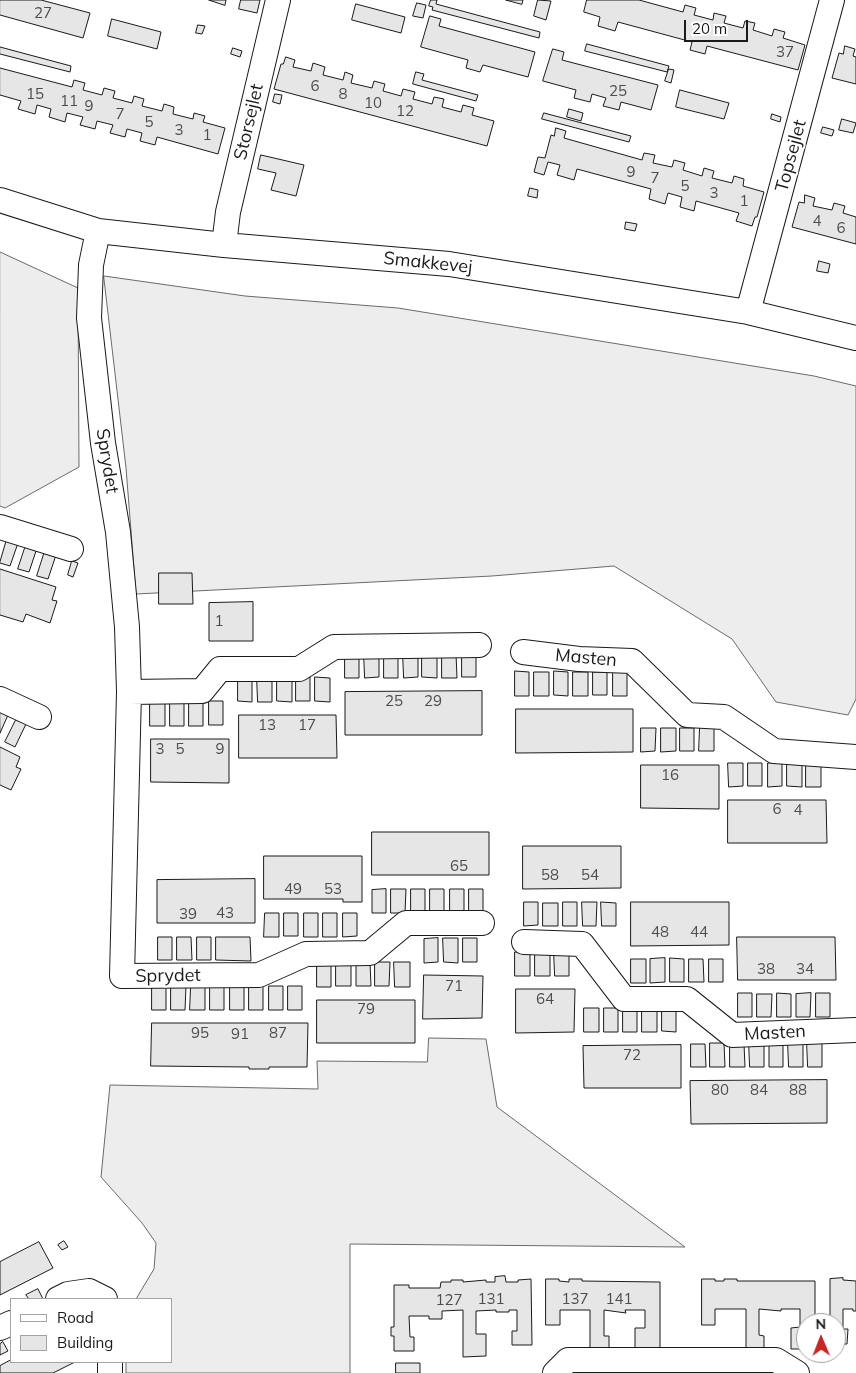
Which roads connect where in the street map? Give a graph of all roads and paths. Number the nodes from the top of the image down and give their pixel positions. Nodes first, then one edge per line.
1 (278, 0) edge
2 (832, 0) edge
3 (0, 200) edge
4 (98, 231) junction
5 (224, 244) junction
6 (748, 312) junction
7 (856, 338) edge
8 (0, 527) edge
9 (71, 549) dead end
10 (479, 645) dead end
11 (523, 652) dead end
12 (129, 692) junction
13 (0, 699) edge
14 (39, 717) dead end
15 (856, 757) edge
16 (482, 923) dead end
17 (524, 942) dead end
18 (856, 1030) edge
19 (60, 1298) edge
20 (103, 1298) edge
21 (681, 1366) edge
22 (555, 1373) edge
23 (797, 1373) edge

1 - 5 street, Storsejlet
2 - 6 street, Topsejlet
3 - 4 street, Smakkevej
4 - 5 street, Smakkevej
4 - 12 street, Sprydet
5 - 6 street, Smakkevej
6 - 7 street, Smakkevej
8 - 9 street
10 - 12 street
11 - 15 street, Masten
12 - 16 street, Sprydet
13 - 14 street
17 - 18 street, Masten
19 - 20 street
21 - 22 street
21 - 23 street

